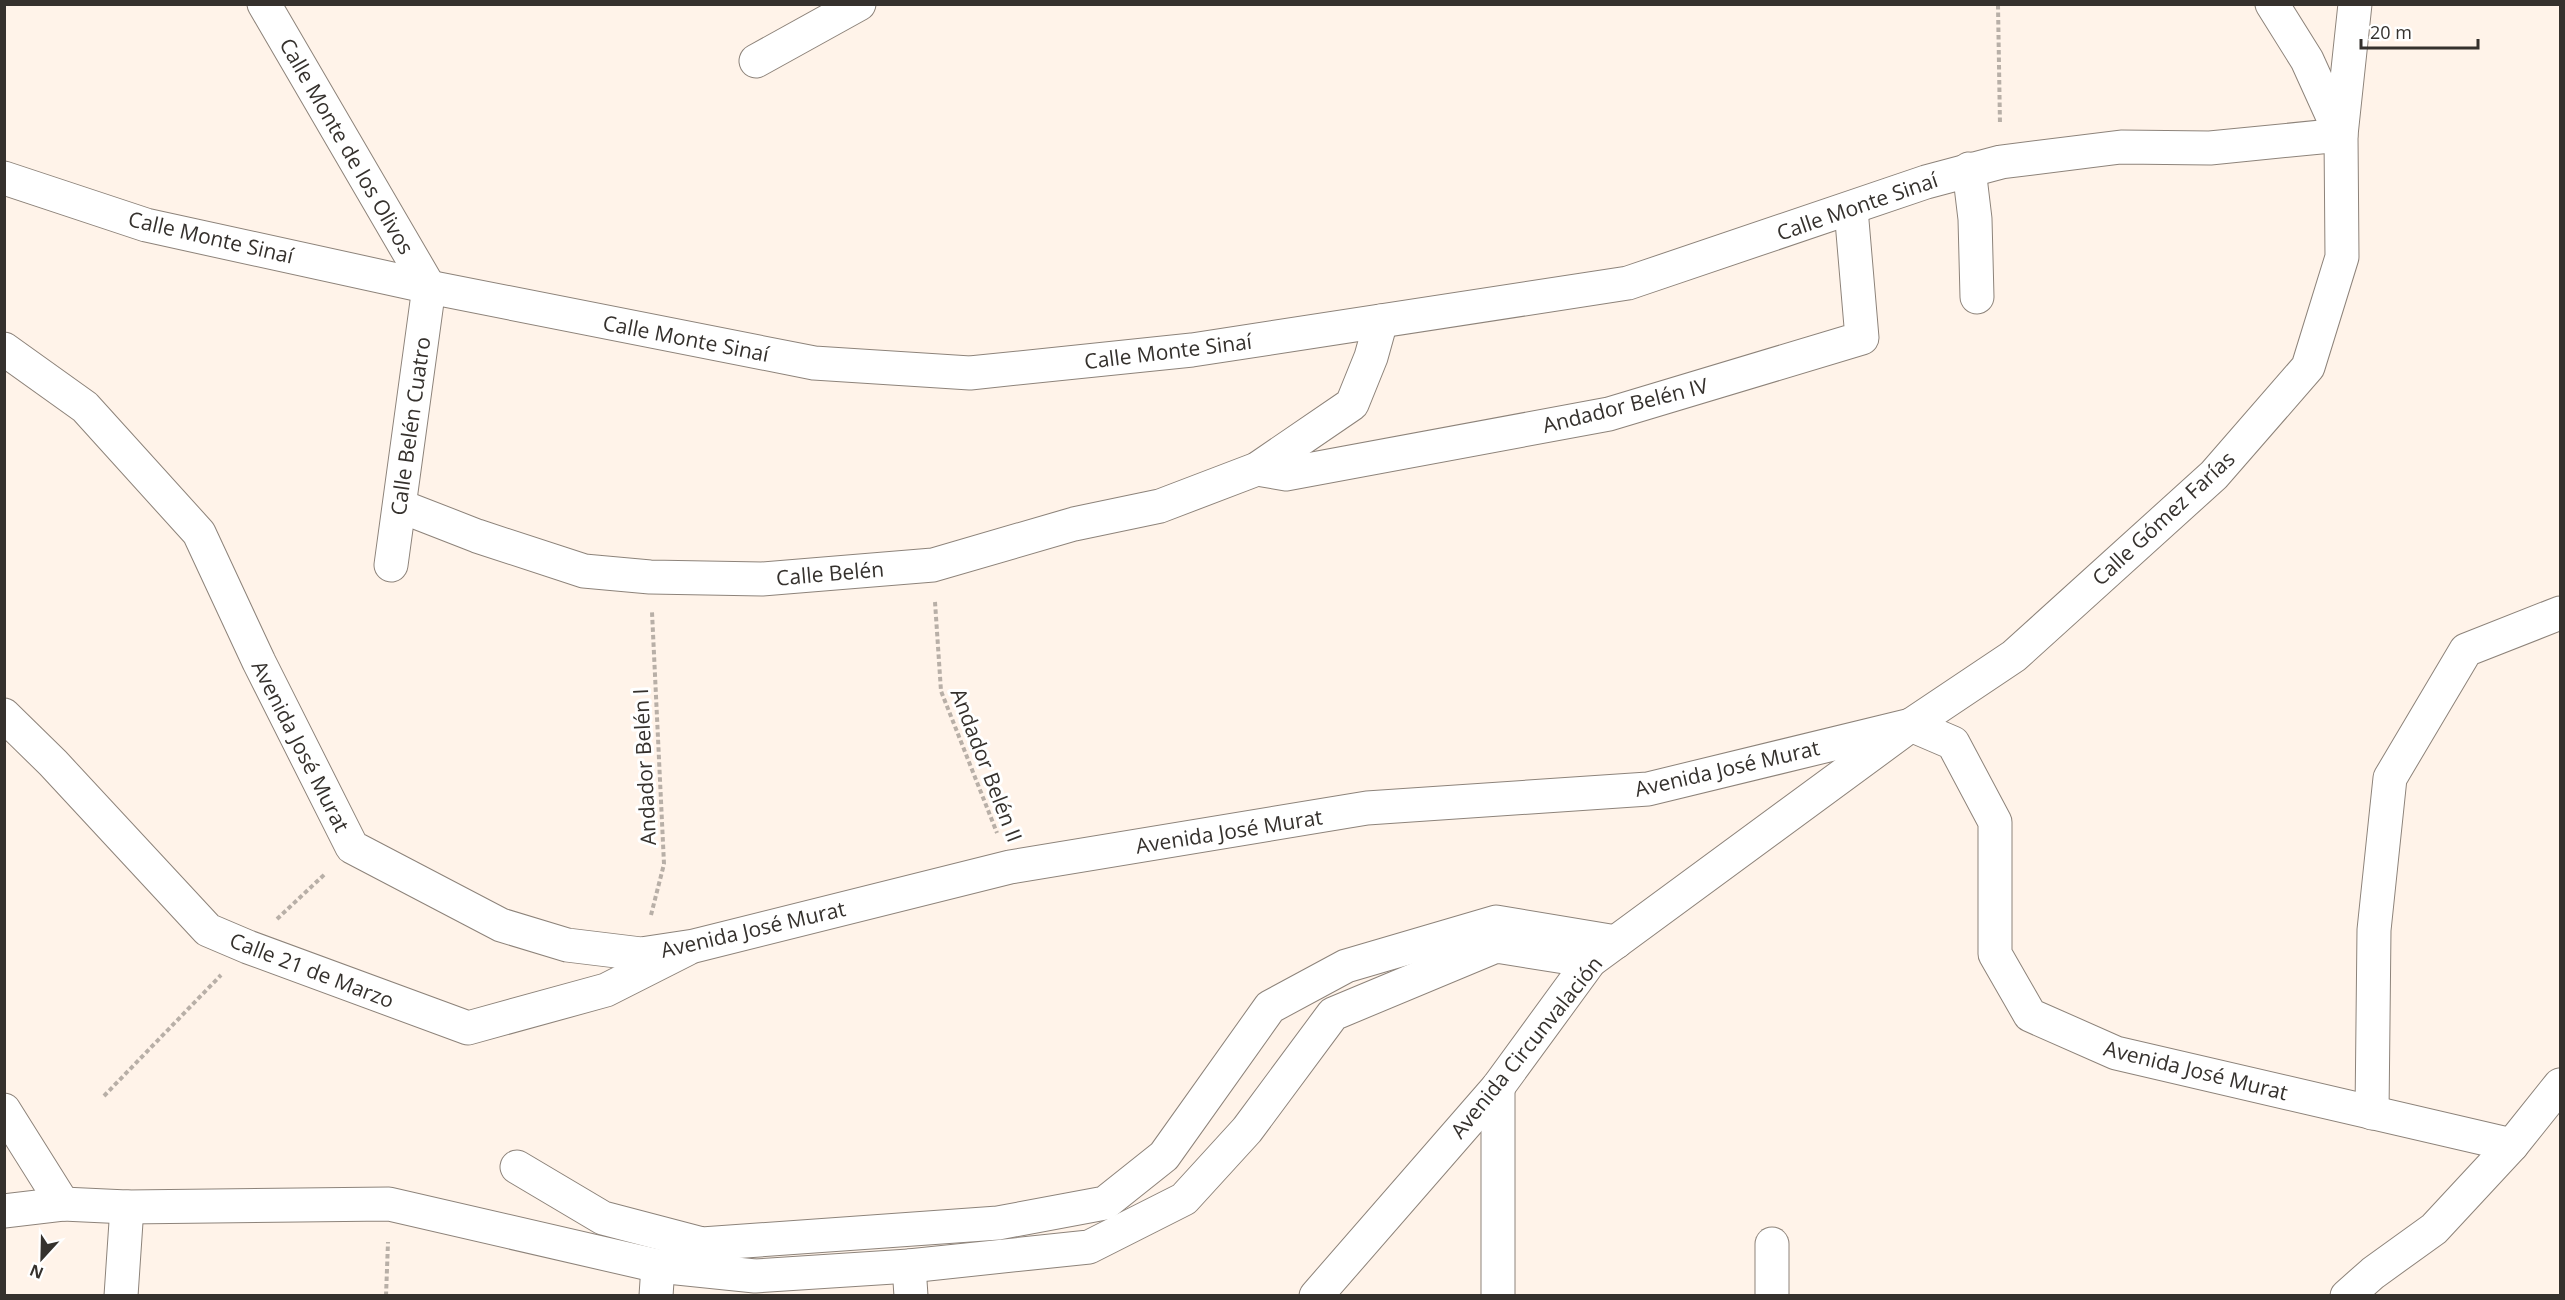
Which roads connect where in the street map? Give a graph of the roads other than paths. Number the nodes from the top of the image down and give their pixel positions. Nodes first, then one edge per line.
1 (264, 4) edge
2 (859, 4) edge
3 (2272, 4) edge
4 (2355, 4) edge
5 (756, 61) dead end
6 (2341, 135) junction
7 (1969, 169) junction
8 (4, 178) edge
9 (1851, 209) junction
10 (429, 287) junction
11 (1977, 297) dead end
12 (1381, 321) junction
13 (4, 349) edge
14 (1257, 469) junction
15 (400, 506) junction
16 (392, 565) dead end
17 (2560, 613) edge
18 (4, 716) edge
19 (1911, 725) junction
20 (694, 946) junction
21 (1603, 951) junction
22 (2560, 1085) edge
23 (1498, 1087) junction
24 (4, 1110) edge
25 (2372, 1113) junction
26 (2512, 1145) junction
27 (517, 1167) dead end
28 (63, 1204) junction
29 (127, 1207) junction
30 (4, 1211) edge
31 (1772, 1244) dead end
32 (657, 1281) edge
33 (910, 1281) edge
34 (121, 1296) edge
35 (1316, 1296) edge
36 (1498, 1296) edge
37 (1772, 1296) edge
38 (2347, 1296) edge

1 - 10 street, Calle Monte de los Olivos
2 - 5 street
3 - 6 street
4 - 6 street, Calle Gómez Farías
6 - 7 street, Calle Monte Sinaí
6 - 19 street, Calle Gómez Farías
7 - 9 street, Calle Monte Sinaí
7 - 11 street
8 - 10 street, Calle Monte Sinaí
9 - 12 street, Calle Monte Sinaí
9 - 14 street, Andador Belén IV
10 - 12 street, Calle Monte Sinaí
10 - 15 street, Calle Belén Cuatro
12 - 14 street
13 - 20 street, Avenida José Murat
14 - 15 street, Calle Belén
15 - 16 street, Calle Belén Cuatro
17 - 25 street
18 - 20 street, Calle 21 de Marzo
19 - 20 street, Avenida José Murat
19 - 21 street, Avenida Circunvalación
19 - 25 street, Avenida José Murat
21 - 23 street, Avenida Circunvalación
21 - 27 street
21 - 33 street
22 - 26 street
23 - 35 street, Avenida Circunvalación
23 - 36 street
24 - 28 street
25 - 26 street, Avenida José Murat
26 - 38 street
28 - 29 street
28 - 30 street
29 - 32 street
29 - 34 street
31 - 37 street
32 - 33 street

